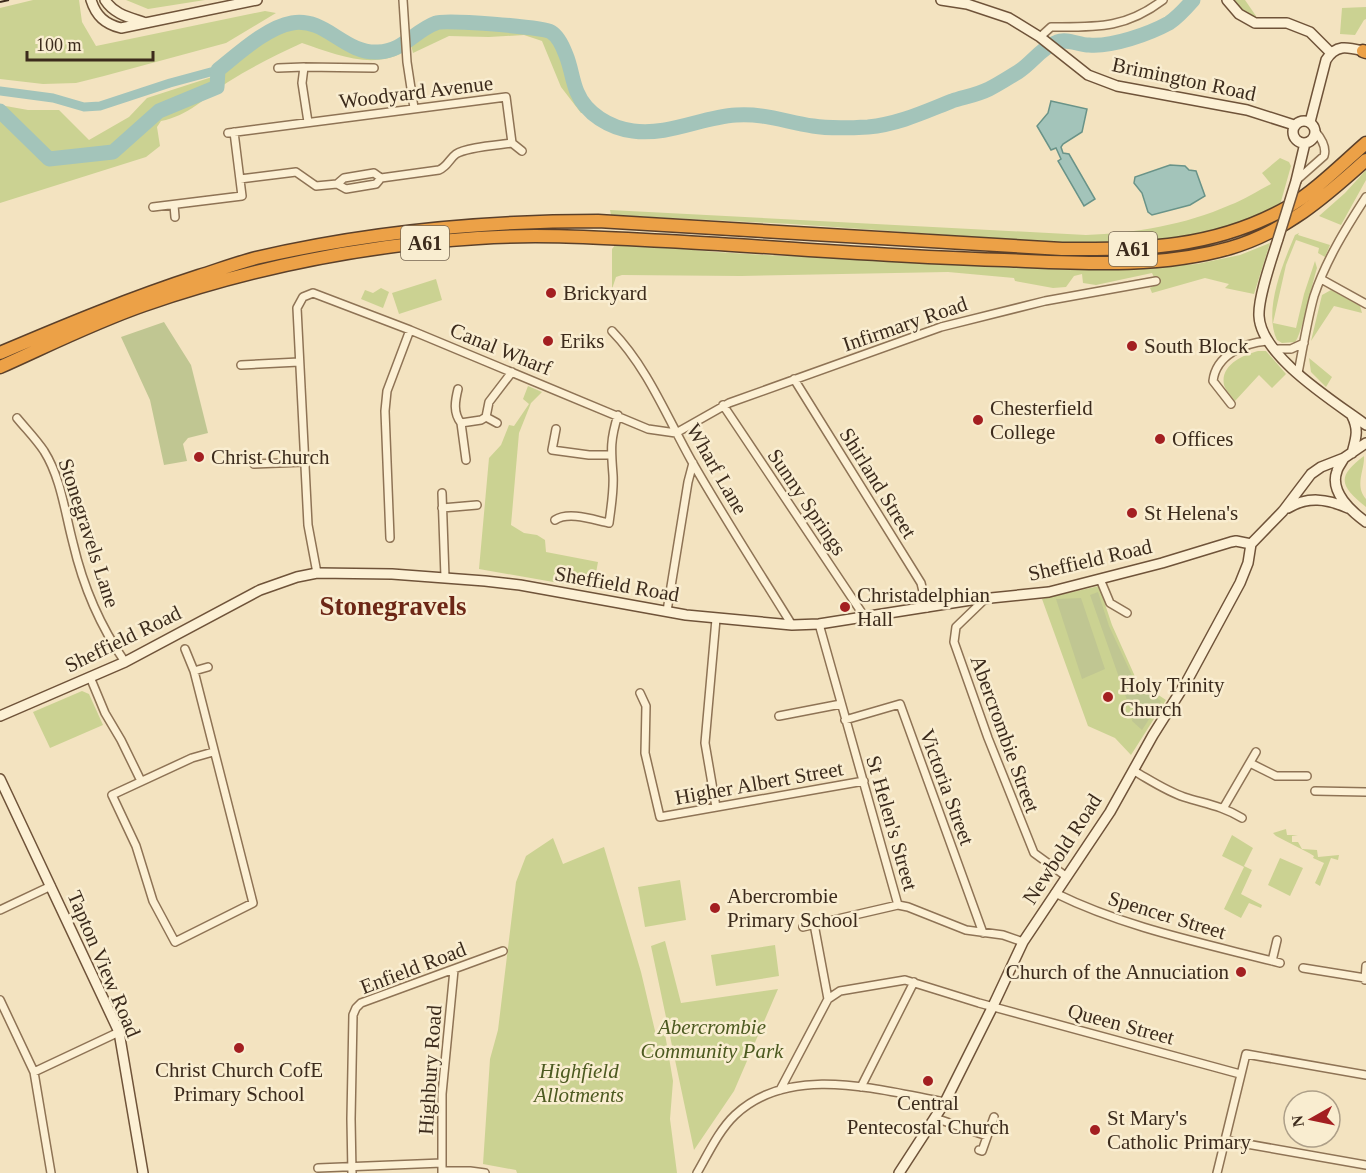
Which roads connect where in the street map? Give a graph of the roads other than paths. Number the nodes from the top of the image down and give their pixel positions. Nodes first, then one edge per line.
1 (92, 0) edge
2 (105, 0) edge
3 (257, 0) edge
4 (403, 0) edge
5 (941, 0) edge
6 (1163, 0) edge
7 (1227, 0) edge
8 (143, 22) junction
9 (1040, 38) junction
10 (1365, 52) edge
11 (1328, 57) junction
12 (304, 67) junction
13 (278, 68) dead end
14 (374, 68) dead end
15 (414, 108) junction
16 (308, 122) junction
17 (1294, 125) junction
18 (1312, 127) junction
19 (513, 143) junction
20 (1305, 143) junction
21 (1366, 143) edge
22 (522, 151) dead end
23 (1366, 159) edge
24 (381, 178) junction
25 (240, 179) junction
26 (1296, 181) junction
27 (337, 184) junction
28 (1366, 197) edge
29 (174, 205) junction
30 (153, 207) dead end
31 (175, 217) dead end
32 (1321, 279) junction
33 (1156, 282) dead end
34 (1366, 304) edge
35 (410, 330) junction
36 (612, 331) dead end
37 (1267, 340) junction
38 (1304, 343) junction
39 (1274, 349) junction
40 (0, 353) edge
41 (299, 362) junction
42 (242, 365) dead end
43 (0, 367) edge
44 (512, 372) junction
45 (1298, 373) junction
46 (794, 379) junction
47 (458, 389) dead end
48 (1231, 404) dead end
49 (723, 405) junction
50 (618, 415) junction
51 (1352, 416) junction
52 (486, 417) junction
53 (17, 418) dead end
54 (461, 423) junction
55 (497, 423) dead end
56 (1366, 425) edge
57 (556, 429) dead end
58 (676, 434) junction
59 (1366, 443) edge
60 (610, 454) junction
61 (1348, 455) junction
62 (466, 460) dead end
63 (304, 462) junction
64 (693, 463) junction
65 (254, 464) dead end
66 (442, 493) dead end
67 (477, 505) dead end
68 (1348, 507) junction
69 (442, 508) junction
70 (1283, 511) junction
71 (555, 520) dead end
72 (1366, 522) edge
73 (390, 538) dead end
74 (1251, 544) junction
75 (316, 573) junction
76 (445, 577) junction
77 (1100, 579) junction
78 (987, 598) junction
79 (927, 608) junction
80 (667, 611) junction
81 (1127, 613) dead end
82 (864, 616) junction
83 (716, 619) junction
84 (819, 624) junction
85 (792, 625) junction
86 (185, 649) dead end
87 (125, 662) junction
88 (208, 667) dead end
89 (194, 670) junction
90 (90, 677) junction
91 (640, 693) dead end
92 (842, 704) junction
93 (0, 716) edge
94 (779, 716) dead end
95 (845, 720) junction
96 (1256, 752) dead end
97 (213, 753) junction
98 (1250, 763) junction
99 (1134, 771) junction
100 (1307, 776) dead end
101 (0, 779) edge
102 (141, 782) junction
103 (864, 782) junction
104 (1315, 790) dead end
105 (1366, 792) edge
106 (716, 807) junction
107 (1224, 807) junction
108 (1242, 818) dead end
109 (1067, 877) junction
110 (51, 886) junction
111 (1054, 893) junction
112 (898, 905) junction
113 (0, 910) edge
114 (814, 924) junction
115 (803, 927) dead end
116 (983, 933) junction
117 (1277, 940) dead end
118 (1023, 942) junction
119 (503, 951) dead end
120 (1366, 966) edge
121 (1303, 968) dead end
122 (454, 970) junction
123 (1365, 980) edge
124 (914, 982) junction
125 (828, 999) junction
126 (0, 1000) edge
127 (993, 1006) junction
128 (119, 1032) junction
129 (34, 1072) junction
130 (1240, 1074) junction
131 (1366, 1075) edge
132 (861, 1087) junction
133 (780, 1090) junction
134 (945, 1102) junction
135 (994, 1117) dead end
136 (935, 1118) junction
137 (987, 1136) junction
138 (1224, 1140) junction
139 (979, 1150) dead end
140 (1366, 1165) edge
141 (318, 1168) dead end
142 (352, 1169) edge
143 (442, 1169) edge
144 (51, 1173) edge
145 (143, 1173) edge
146 (485, 1173) edge
147 (697, 1173) edge
148 (898, 1173) edge
149 (1217, 1173) edge

1 - 8 main road
2 - 8 main road
3 - 8 main road
4 - 15 street
5 - 9 main road, Brimington Road
6 - 9 street
7 - 11 main road
9 - 17 main road, Brimington Road
10 - 11 main road
11 - 18 main road
12 - 13 street, Woodyard Avenue
12 - 14 street, Woodyard Avenue
12 - 16 street
15 - 16 street, Woodyard Avenue
15 - 19 street, Woodyard Avenue
16 - 25 street, Woodyard Avenue
17 - 18 main road
17 - 20 main road
18 - 20 main road
18 - 26 street
19 - 22 street
19 - 24 street
20 - 26 main road
21 - 40 highway, A61
23 - 43 highway, A61
24 - 27 street
24 - 27 street
25 - 27 street
25 - 29 street
26 - 37 main road, bridge
28 - 32 street
29 - 30 street
29 - 31 street
32 - 34 street
32 - 38 street
33 - 46 street, Infirmary Road
35 - 41 street, Canal Wharf
35 - 44 street, Canal Wharf
35 - 73 street
36 - 58 street, Wharf Lane
37 - 39 main road
37 - 48 street
38 - 39 street
38 - 45 street
39 - 45 main road
41 - 42 street
41 - 63 street
44 - 50 street, Canal Wharf
44 - 52 street
45 - 51 main road
46 - 49 street, Infirmary Road
46 - 79 street, Shirland Street
47 - 54 street
49 - 58 street, Infirmary Road
49 - 82 street, Sunny Springs
50 - 58 street, Canal Wharf
50 - 60 street
51 - 56 main road
51 - 61 main road
52 - 54 street
52 - 55 street
53 - 87 street, Stonegravels Lane
54 - 62 street
57 - 60 street
58 - 64 street, Wharf Lane
59 - 61 main road
60 - 71 street
61 - 68 main road
61 - 70 main road
63 - 65 street
63 - 75 street
64 - 80 street
64 - 85 street, Wharf Lane
66 - 69 street
67 - 69 street
68 - 70 main road
68 - 72 main road
69 - 76 street
70 - 74 main road
74 - 77 main road, Sheffield Road
74 - 99 main road, Newbold Road
75 - 76 main road, Sheffield Road
75 - 87 main road, Sheffield Road
76 - 80 main road, Sheffield Road
77 - 78 main road, Sheffield Road
77 - 81 street
78 - 79 main road, Sheffield Road
78 - 109 street, Abercrombie Street
79 - 82 main road, Sheffield Road
80 - 83 main road, Sheffield Road
82 - 84 main road, Sheffield Road
83 - 85 main road, Sheffield Road
83 - 106 street
84 - 85 main road, Sheffield Road
84 - 92 street, St Helen's Street
86 - 89 street
87 - 90 main road, Sheffield Road
88 - 89 street
89 - 97 street
90 - 93 main road, Sheffield Road
90 - 102 street
91 - 106 street, Higher Albert Street
92 - 94 street
92 - 95 street, St Helen's Street
95 - 103 street, St Helen's Street
95 - 116 street, Victoria Street
96 - 98 street
97 - 102 street
97 - 102 street
98 - 100 street
98 - 107 street
99 - 107 street
99 - 109 main road, Newbold Road
101 - 110 main road, Tapton View Road
103 - 106 street, Higher Albert Street
103 - 112 street, St Helen's Street
104 - 105 street
107 - 108 street
109 - 111 main road, Newbold Road
110 - 113 street
110 - 128 main road, Tapton View Road
111 - 117 street, Spencer Street
111 - 118 main road, Newbold Road
112 - 114 street
112 - 116 street, St Helen's Street
114 - 115 street
114 - 125 street
116 - 118 street, St Helen's Street
118 - 127 main road, Newbold Road
119 - 122 street, Enfield Road
120 - 123 street
121 - 123 street
122 - 142 street, Enfield Road
122 - 143 street, Highbury Road
124 - 125 street, Queen Street
124 - 127 street, Queen Street
124 - 132 street
125 - 133 street
126 - 129 street
127 - 130 street, Queen Street
127 - 134 main road, Newbold Road
128 - 129 street
128 - 145 main road, Tapton View Road
129 - 144 street
130 - 131 street
130 - 138 street
132 - 133 street
132 - 134 street
133 - 147 street
134 - 136 main road, Newbold Road
135 - 137 street
136 - 137 street
136 - 148 main road, Newbold Road
137 - 139 street
138 - 140 street
138 - 149 street
141 - 142 street
142 - 143 street
143 - 146 street

